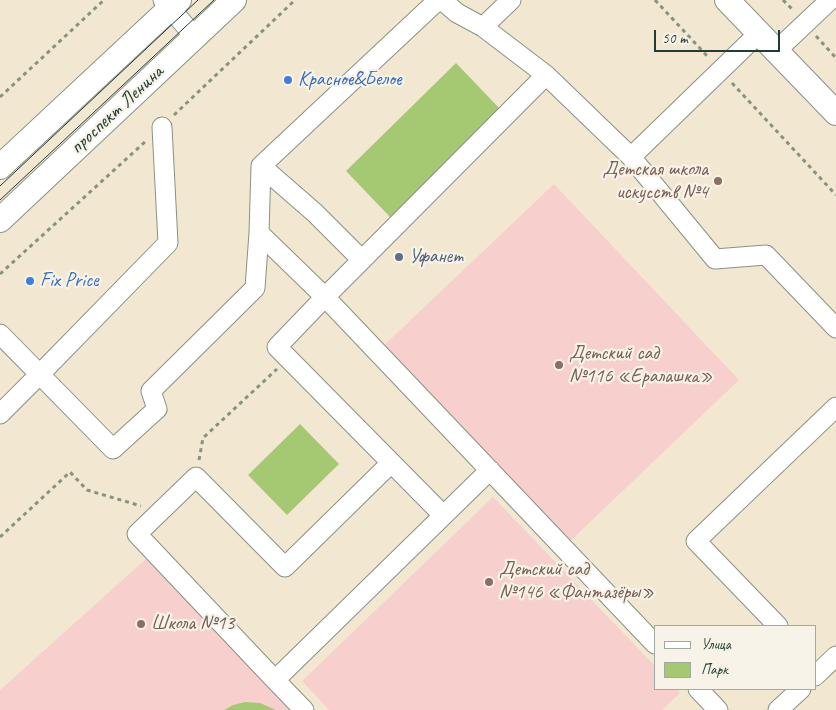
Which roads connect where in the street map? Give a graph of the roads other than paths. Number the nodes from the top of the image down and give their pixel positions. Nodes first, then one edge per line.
1 (234, 0) edge
2 (438, 0) edge
3 (442, 0) edge
4 (511, 0) edge
5 (727, 0) edge
6 (830, 0) edge
7 (171, 3) edge
8 (484, 27) junction
9 (759, 33) junction
10 (195, 37) junction
11 (776, 51) junction
12 (546, 75) junction
13 (836, 113) edge
14 (162, 127) dead end
15 (631, 157) junction
16 (260, 166) junction
17 (0, 167) edge
18 (0, 220) edge
19 (258, 233) junction
20 (362, 260) junction
21 (325, 297) junction
22 (836, 328) edge
23 (0, 334) edge
24 (40, 375) junction
25 (836, 407) edge
26 (0, 414) edge
27 (392, 463) junction
28 (490, 470) junction
29 (443, 515) junction
30 (777, 625) edge
31 (654, 643) edge
32 (275, 680) junction
33 (699, 690) edge
34 (800, 690) edge
35 (304, 710) edge
36 (718, 710) edge
37 (778, 710) edge

1 - 10 main road, проспект Ленина
2 - 16 street
3 - 8 street
4 - 8 street
5 - 9 main road
6 - 11 street
7 - 10 street
7 - 17 main road, проспект Ленина
8 - 12 street
9 - 11 main road
9 - 15 street
10 - 18 main road, проспект Ленина
11 - 13 main road
12 - 15 street
12 - 20 street
14 - 24 street
15 - 22 street
16 - 19 street
16 - 20 street
19 - 21 street
19 - 24 street
20 - 21 street
21 - 27 street
21 - 28 street
23 - 24 street
24 - 26 street
25 - 30 street
27 - 29 street
27 - 32 street
28 - 29 street
28 - 31 street
29 - 32 street
32 - 35 street
33 - 36 street
34 - 37 street

